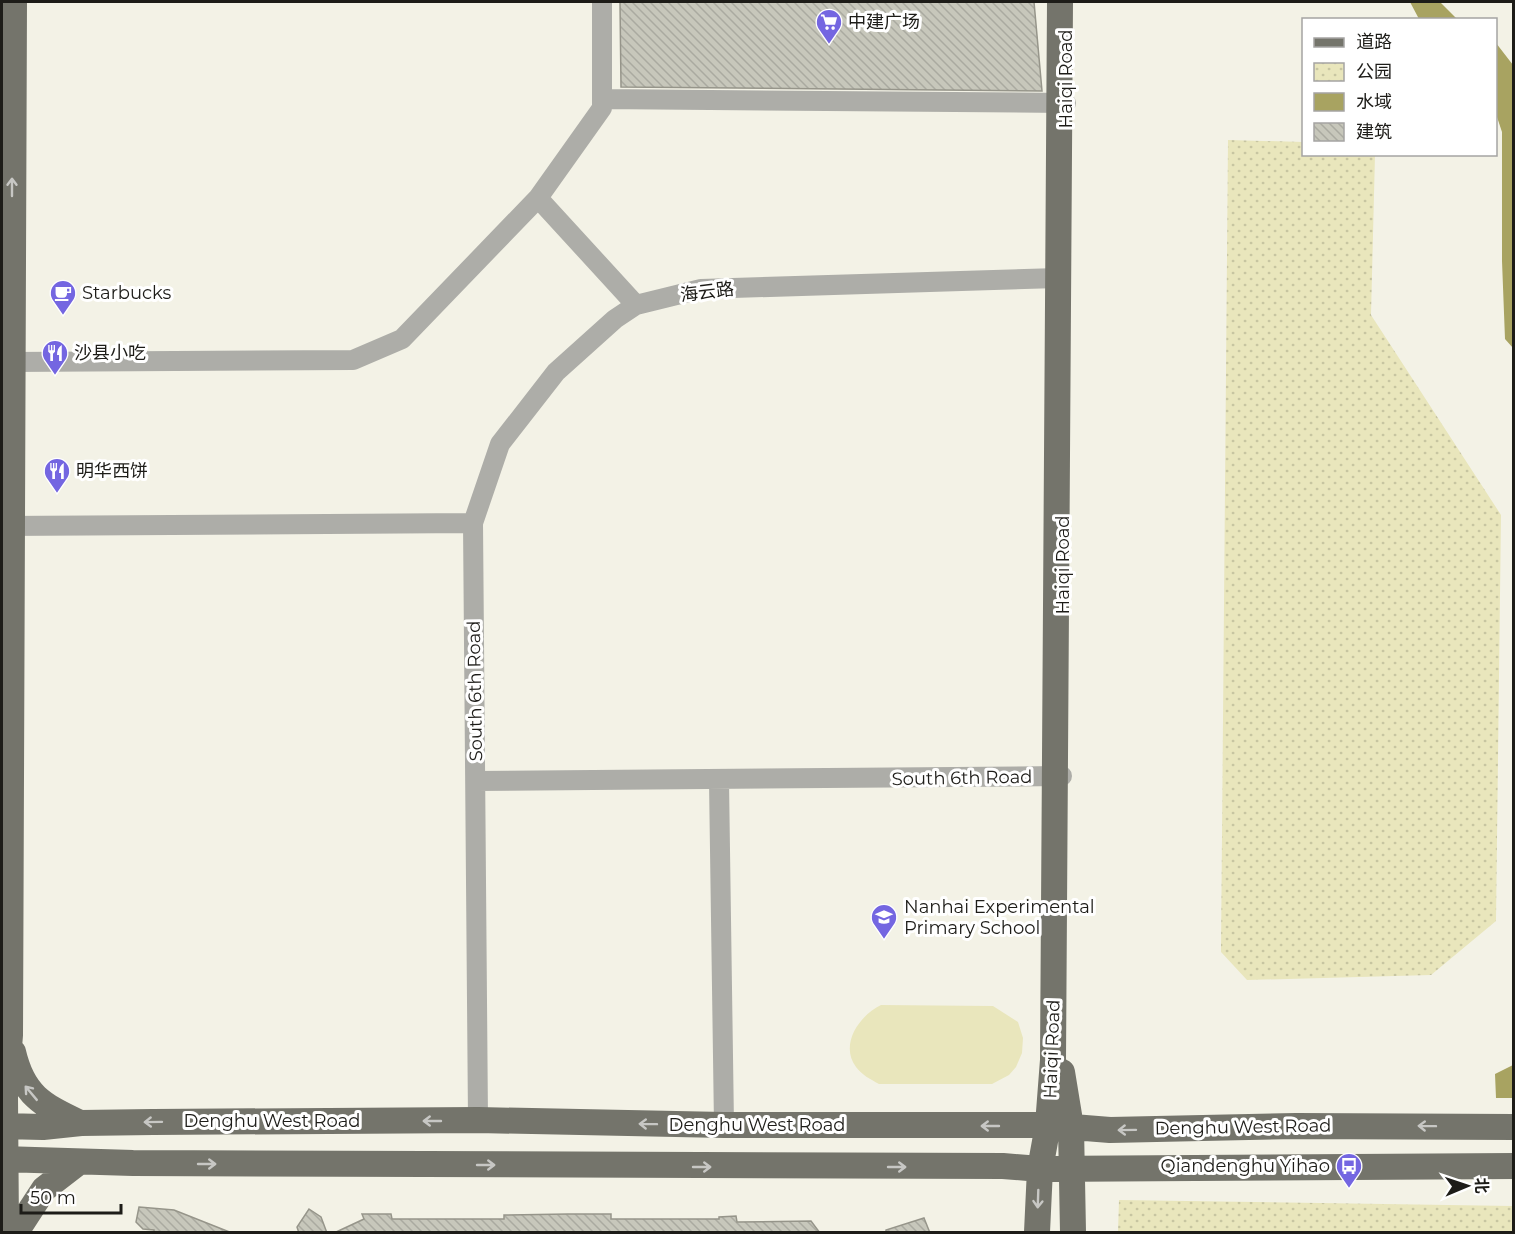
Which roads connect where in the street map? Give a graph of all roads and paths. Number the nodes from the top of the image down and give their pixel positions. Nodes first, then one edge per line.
1 (14, 2) edge
2 (602, 2) edge
3 (1060, 2) edge
4 (1066, 2) edge
5 (602, 99) junction
6 (1062, 103) junction
7 (538, 198) junction
8 (1058, 278) junction
9 (636, 305) junction
10 (11, 362) junction
11 (473, 523) junction
12 (6, 526) edge
13 (1059, 776) junction
14 (476, 781) junction
15 (719, 781) junction
16 (10, 1035) junction
17 (478, 1120) junction
18 (81, 1123) junction
19 (724, 1125) junction
20 (3, 1126) edge
21 (1060, 1126) junction
22 (1514, 1127) edge
23 (3, 1159) edge
24 (79, 1162) junction
25 (1514, 1166) edge
26 (1072, 1168) junction
27 (1040, 1169) junction
28 (6, 1233) edge
29 (16, 1233) edge
30 (1037, 1233) edge
31 (1073, 1233) edge

10 -> 1 main road
2 - 5 street
3 - 6 main road, Haiqi Road
4 - 6 main road, Haiqi Road
5 - 6 street
5 - 7 street
6 - 8 main road, Haiqi Road
6 - 13 main road, Haiqi Road
7 - 9 street
7 - 10 street
8 - 9 street, 海云路
8 - 13 main road, Haiqi Road
9 - 11 street, 海云路
10 - 12 main road
11 - 12 street
11 - 14 street, South 6th Road
12 - 16 main road
13 - 15 street, South 6th Road
13 - 21 main road, Haiqi Road
14 - 15 street, South 6th Road
14 - 17 street
15 - 19 street
18 -> 16 main road
16 - 20 main road
17 -> 18 main road, Denghu West Road
19 -> 17 main road, Denghu West Road
18 - 20 main road, Denghu West Road
21 -> 19 main road, Denghu West Road
20 - 23 main road
22 -> 21 main road, Denghu West Road
21 - 26 main road
21 - 27 main road
23 - 24 main road
23 - 28 main road
24 -> 27 main road
24 - 29 main road
25 - 26 main road
26 - 27 main road
26 - 31 main road
27 -> 30 main road

